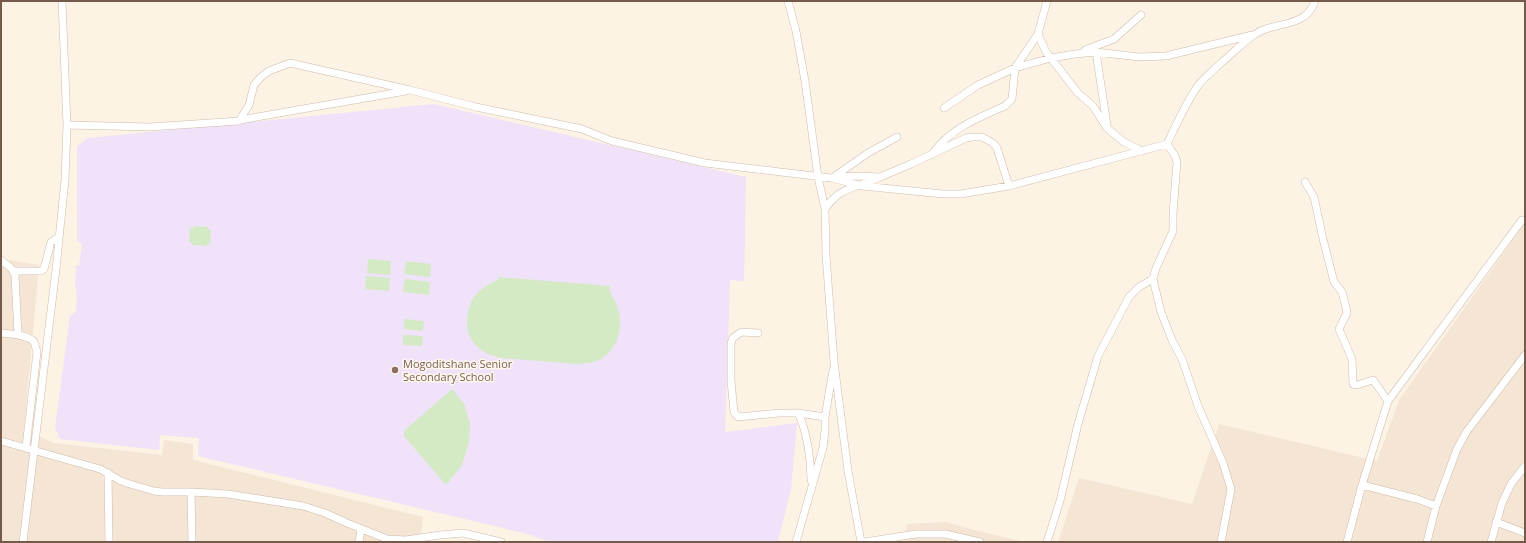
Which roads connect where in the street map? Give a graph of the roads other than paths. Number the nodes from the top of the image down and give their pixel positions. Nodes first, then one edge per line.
1 (62, 1) edge
2 (788, 1) edge
3 (1047, 1) edge
4 (1315, 1) edge
5 (1141, 15) dead end
6 (1038, 34) junction
7 (1254, 35) junction
8 (1096, 52) junction
9 (1075, 54) junction
10 (1051, 58) junction
11 (1016, 68) junction
12 (410, 90) junction
13 (944, 108) dead end
14 (240, 120) junction
15 (67, 125) junction
16 (1107, 128) junction
17 (897, 137) dead end
18 (1167, 144) junction
19 (1142, 151) junction
20 (931, 154) junction
21 (818, 177) junction
22 (880, 177) junction
23 (832, 178) junction
24 (1305, 182) dead end
25 (862, 186) junction
26 (1009, 186) junction
27 (825, 209) junction
28 (1522, 220) dead end
29 (59, 237) junction
30 (1, 260) edge
31 (13, 271) junction
32 (1153, 279) junction
33 (1, 333) edge
34 (758, 333) dead end
35 (18, 335) junction
36 (1525, 355) edge
37 (834, 362) junction
38 (1388, 401) junction
39 (798, 413) junction
40 (825, 417) junction
41 (1, 441) edge
42 (26, 448) junction
43 (34, 450) junction
44 (1525, 466) edge
45 (108, 473) junction
46 (1362, 485) junction
47 (810, 491) junction
48 (191, 492) junction
49 (1436, 506) junction
50 (1496, 522) junction
51 (361, 529) junction
52 (1525, 533) edge
53 (440, 535) junction
54 (23, 542) edge
55 (109, 542) edge
56 (192, 542) edge
57 (359, 542) edge
58 (442, 542) edge
59 (501, 542) edge
60 (796, 542) edge
61 (861, 542) edge
62 (865, 542) edge
63 (980, 542) edge
64 (1047, 542) edge
65 (1221, 542) edge
66 (1347, 542) edge
67 (1427, 542) edge
68 (1492, 542) edge

1 - 15 street
2 - 21 street
3 - 6 street
4 - 7 street
5 - 9 street
6 - 10 street
6 - 11 street
7 - 8 street
7 - 18 street
8 - 9 street
8 - 16 street
9 - 10 street
10 - 11 street
10 - 16 street
11 - 13 street
11 - 20 street
12 - 14 street
12 - 14 street
12 - 21 street
14 - 15 street
15 - 29 street
16 - 19 street
17 - 23 street
18 - 19 street
18 - 32 street
19 - 26 street
20 - 22 street
20 - 26 street
21 - 23 street
21 - 27 street
22 - 23 street
22 - 25 street
23 - 25 street
24 - 38 street
25 - 26 street
25 - 27 street
27 - 37 street
28 - 38 street
29 - 31 street
29 - 43 street
30 - 31 street
31 - 35 street
32 - 64 street
32 - 65 street
33 - 35 street
34 - 39 street
35 - 42 street
36 - 49 street
37 - 40 street
37 - 61 street
38 - 46 street
39 - 40 street
39 - 47 street
40 - 47 street
41 - 42 street
42 - 43 street
43 - 45 street
43 - 54 street
44 - 50 street
45 - 48 street
45 - 55 street
46 - 49 street
46 - 66 street
47 - 60 street
48 - 51 street
48 - 56 street
49 - 67 street
50 - 52 street
50 - 68 street
51 - 53 street
51 - 57 street
53 - 58 street
53 - 59 street
62 - 63 street

